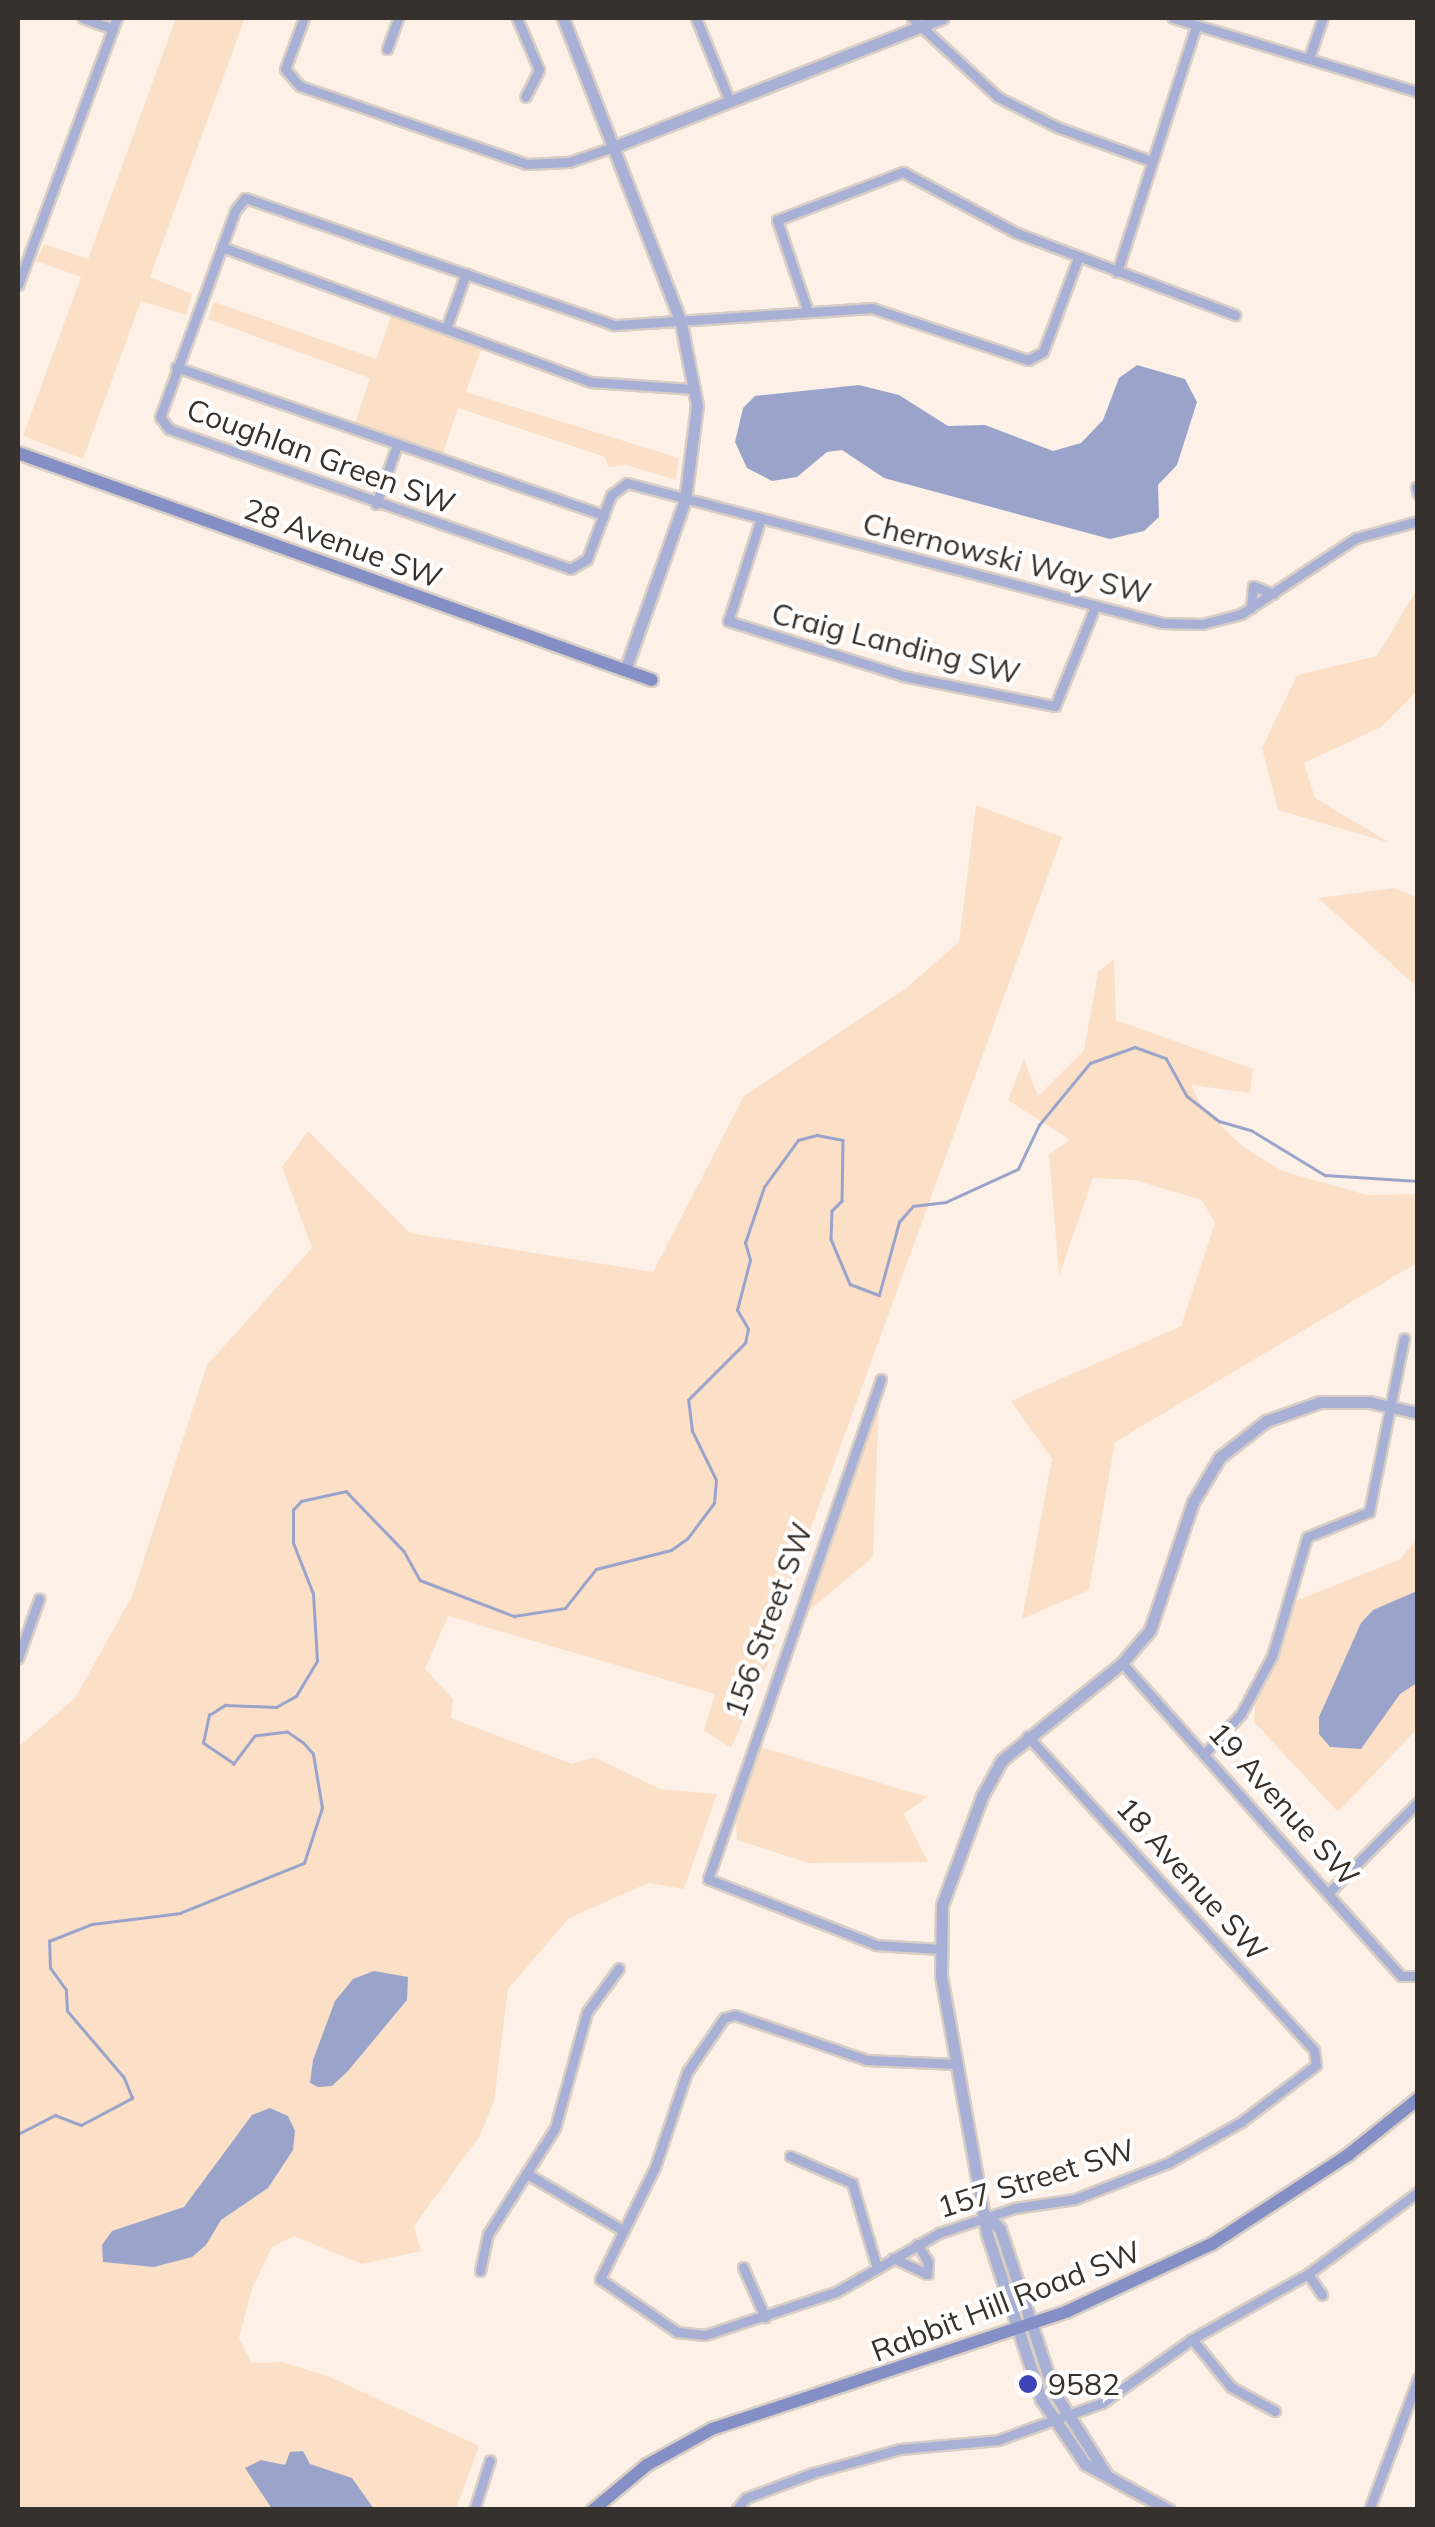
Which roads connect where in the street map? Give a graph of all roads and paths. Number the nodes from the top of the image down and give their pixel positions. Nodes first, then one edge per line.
1 (83, 18) edge
2 (117, 18) edge
3 (304, 18) edge
4 (398, 18) edge
5 (517, 18) edge
6 (563, 18) edge
7 (696, 18) edge
8 (943, 18) edge
9 (1173, 18) edge
10 (1323, 18) edge
11 (917, 22) edge
12 (1196, 26) junction
13 (112, 29) junction
14 (386, 49) dead end
15 (1310, 55) junction
16 (1418, 92) edge
17 (525, 98) dead end
18 (730, 102) junction
19 (614, 147) junction
20 (1151, 161) junction
21 (222, 246) junction
22 (1078, 258) junction
23 (466, 272) junction
24 (1117, 272) junction
25 (18, 285) edge
26 (808, 312) junction
27 (1235, 314) dead end
28 (681, 323) junction
29 (446, 326) junction
30 (176, 367) junction
31 (695, 389) junction
32 (397, 445) junction
33 (18, 453) edge
34 (684, 500) junction
35 (376, 504) junction
36 (604, 515) junction
37 (760, 521) junction
38 (1418, 521) edge
39 (1274, 594) junction
40 (1250, 608) junction
41 (1094, 609) junction
42 (625, 670) junction
43 (652, 680) dead end
44 (1404, 1338) dead end
45 (881, 1378) dead end
46 (1390, 1406) junction
47 (1418, 1413) edge
48 (39, 1599) dead end
49 (18, 1658) edge
50 (1122, 1664) junction
51 (1026, 1735) junction
52 (1206, 1753) junction
53 (1418, 1802) edge
54 (1330, 1891) junction
55 (939, 1949) junction
56 (619, 1968) dead end
57 (1412, 1977) edge
58 (1317, 2060) joint
59 (957, 2064) junction
60 (1418, 2099) edge
61 (790, 2156) dead end
62 (529, 2176) junction
63 (1418, 2192) edge
64 (989, 2217) junction
65 (624, 2231) junction
66 (917, 2244) junction
67 (894, 2258) junction
68 (743, 2267) dead end
69 (877, 2268) junction
70 (480, 2271) dead end
71 (1308, 2274) junction
72 (1322, 2295) dead end
73 (765, 2316) junction
74 (1030, 2325) junction
75 (1016, 2330) junction
76 (1192, 2339) junction
77 (1124, 2372) dead end
78 (1418, 2378) edge
79 (1131, 2385) junction
80 (1275, 2411) dead end
81 (1060, 2421) junction
82 (490, 2460) dead end
83 (736, 2508) edge
84 (474, 2510) edge
85 (593, 2510) edge
86 (1170, 2510) edge
87 (1369, 2510) edge

1 - 13 street
2 - 13 street
3 - 19 street
4 - 14 street
5 - 17 street
6 - 19 street
7 - 18 street
8 - 11 street
9 - 12 street
10 - 15 street
11 - 18 street
11 - 20 street
12 - 15 street
12 - 20 street
13 - 25 street
15 - 16 street
18 - 19 street
19 - 28 street
20 - 24 street
21 - 23 street, Coughlan Green SW
21 - 29 street
21 - 30 street, Coughlan Green SW
22 - 24 street
22 - 26 street, Coughlan Green SW
22 - 26 street
23 - 28 street, Coughlan Green SW
23 - 29 street
24 - 27 street
26 - 28 street, Coughlan Green SW
28 - 31 street
29 - 31 street
30 - 32 street
30 - 35 street, Coughlan Green SW
31 - 34 street
32 - 35 street
32 - 36 street
33 - 42 main road, 28 Avenue SW
34 - 36 street, Coughlan Green SW
34 - 37 street, Chernowski Way SW
34 - 42 street
35 - 36 street, Coughlan Green SW
37 - 41 street, Chernowski Way SW
37 - 41 street, Craig Landing SW
38 - 39 street, Chernowski Way SW
39 - 40 street, Chernowski Way SW
39 - 40 street
40 - 41 street, Chernowski Way SW
42 - 43 main road, 28 Avenue SW
44 - 46 street
45 - 55 street, 156 Street SW
46 - 47 street
46 - 50 street
46 - 52 street
48 - 49 street
50 - 51 street
50 - 52 street, 19 Avenue SW
51 - 55 street
51 - 58 street, 18 Avenue SW
52 - 54 street, 19 Avenue SW
53 - 54 street
54 - 57 street, 19 Avenue SW
55 - 59 street
56 - 62 street
58 - 64 street, 157 Street SW
59 - 64 street
59 - 65 street
60 - 74 main road, Rabbit Hill Road SW
61 - 69 street
62 - 65 street
62 - 70 street
63 - 71 street
64 - 66 street, 157 Street SW
64 - 74 street
64 - 75 street
65 - 73 street, 157 Street SW
66 - 67 street, 157 Street SW
66 - 67 street, 157 Street SW
67 - 69 street, 157 Street SW
68 - 73 street
69 - 73 street, 157 Street SW
71 - 72 street
71 - 76 street
74 - 75 main road, Rabbit Hill Road SW
74 - 81 street
75 - 81 street
75 - 85 main road, Rabbit Hill Road SW
76 - 79 street
76 - 80 street
77 - 79 street
78 - 87 street
79 - 81 street
81 - 83 street
81 - 86 street
82 - 84 street

